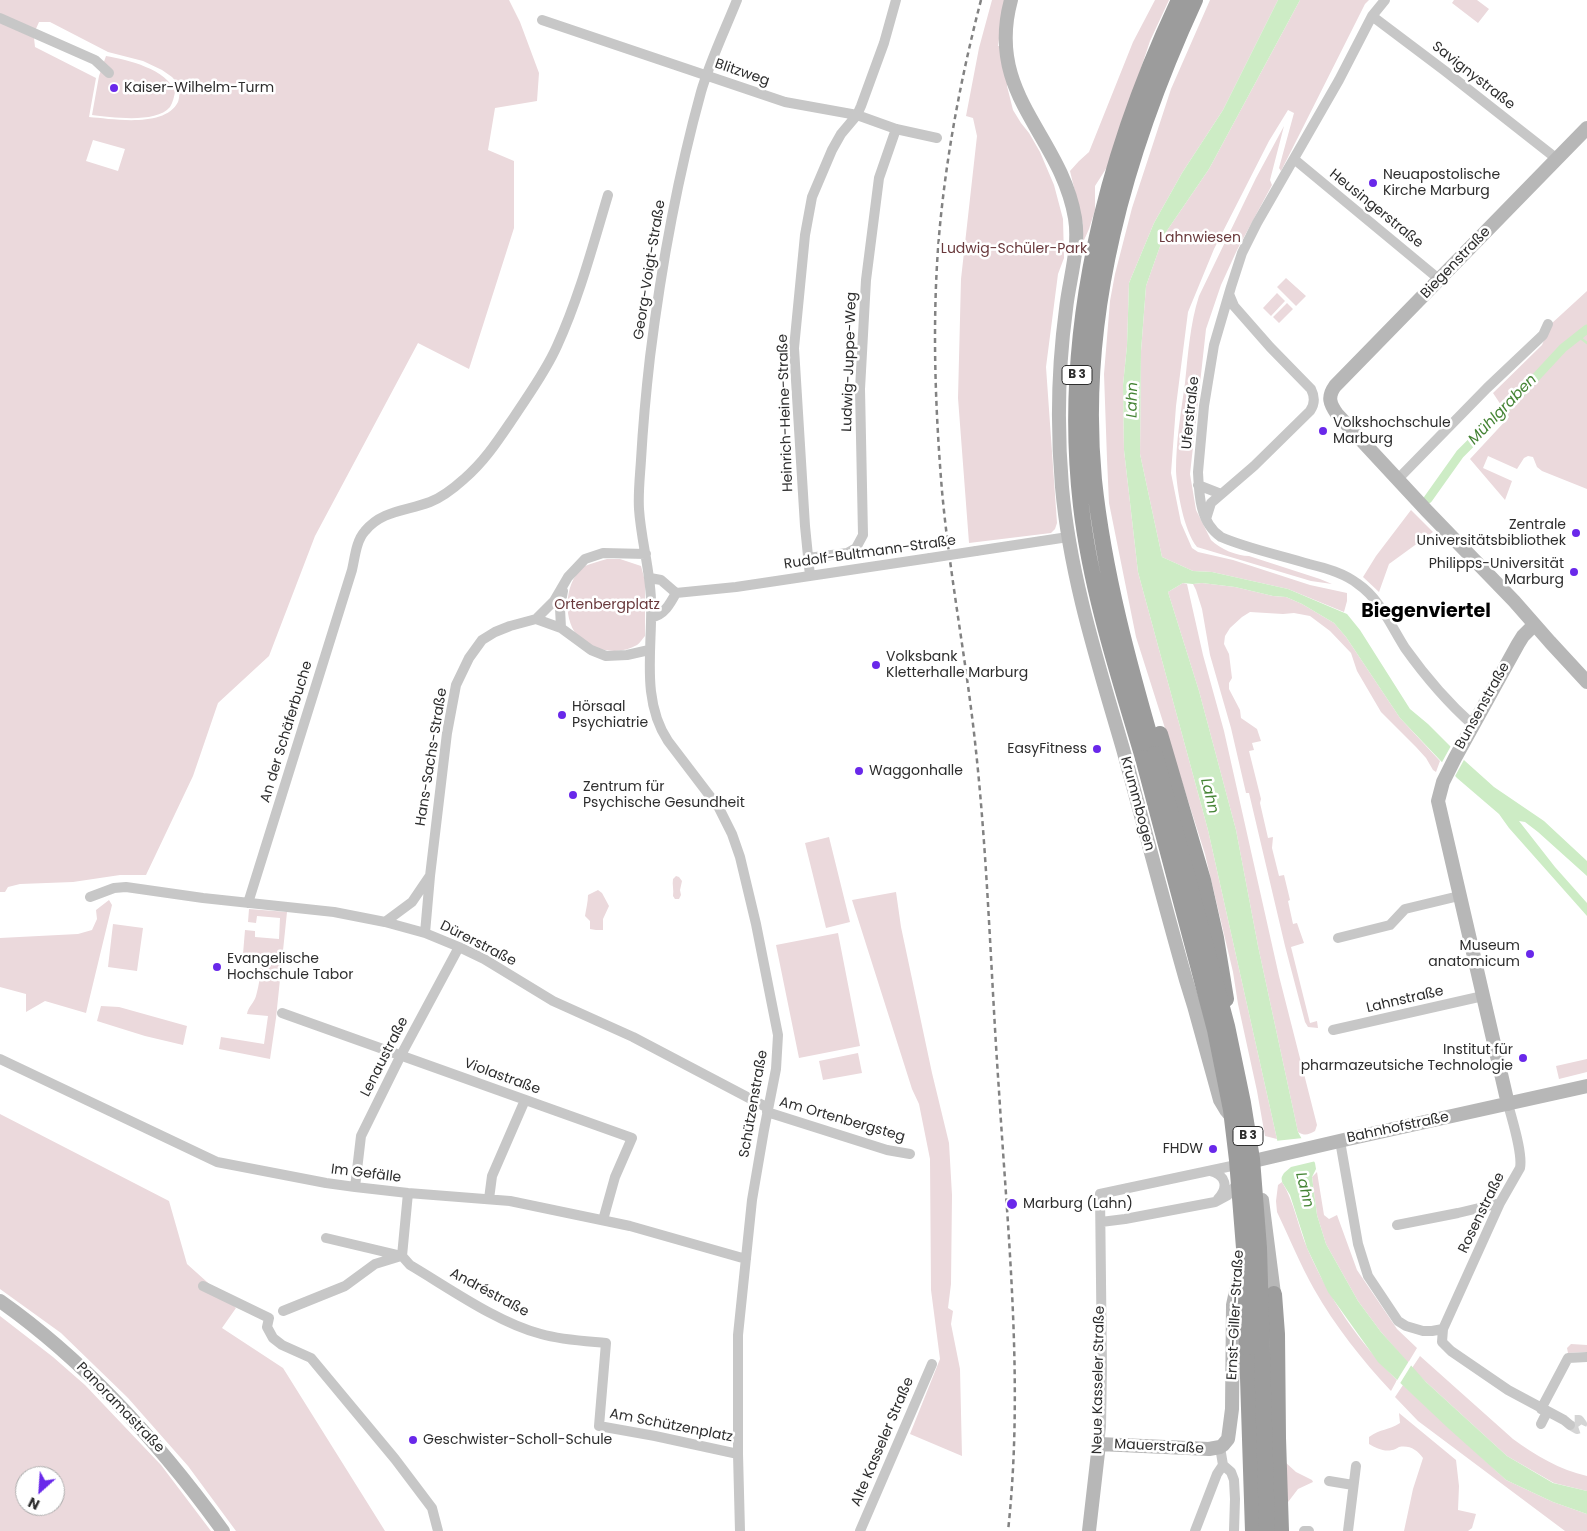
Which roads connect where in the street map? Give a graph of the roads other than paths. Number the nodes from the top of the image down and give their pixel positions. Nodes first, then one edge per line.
1 (737, 0) edge
2 (896, 0) edge
3 (1011, 0) edge
4 (1178, 0) edge
5 (1195, 0) edge
6 (1385, 0) edge
7 (1372, 16) junction
8 (0, 18) edge
9 (542, 20) dead end
10 (109, 74) dead end
11 (708, 76) junction
12 (856, 115) junction
13 (1587, 128) edge
14 (896, 129) junction
15 (937, 138) dead end
16 (1294, 159) junction
17 (1557, 159) junction
18 (608, 195) dead end
19 (1440, 280) junction
20 (1229, 294) junction
21 (1242, 314) junction
22 (1222, 315) junction
23 (1548, 324) dead end
24 (1397, 480) junction
25 (1198, 485) junction
26 (1221, 494) junction
27 (1206, 519) junction
28 (1068, 537) junction
29 (646, 554) junction
30 (808, 558) junction
31 (810, 576) junction
32 (650, 578) junction
33 (563, 588) junction
34 (676, 593) junction
35 (652, 617) junction
36 (536, 619) junction
37 (1534, 625) junction
38 (561, 628) junction
39 (648, 650) junction
40 (1587, 682) edge
41 (1473, 725) junction
42 (1154, 755) junction
43 (430, 876) junction
44 (1459, 896) junction
45 (90, 897) dead end
46 (248, 903) junction
47 (385, 922) junction
48 (425, 933) junction
49 (1338, 938) dead end
50 (459, 947) junction
51 (1483, 996) junction
52 (282, 1013) dead end
53 (1333, 1030) dead end
54 (401, 1055) junction
55 (0, 1059) edge
56 (1212, 1071) junction
57 (1587, 1086) edge
58 (526, 1100) junction
59 (1508, 1104) junction
60 (768, 1110) junction
61 (1241, 1110) junction
62 (1336, 1142) junction
63 (910, 1154) dead end
64 (1254, 1161) junction
65 (1209, 1171) junction
66 (1236, 1185) junction
67 (355, 1187) junction
68 (408, 1193) junction
69 (489, 1199) junction
70 (1215, 1202) junction
71 (1500, 1203) junction
72 (603, 1220) junction
73 (1101, 1222) junction
74 (1396, 1225) dead end
75 (326, 1238) dead end
76 (402, 1256) junction
77 (1101, 1258) joint
78 (746, 1259) junction
79 (203, 1286) dead end
80 (1274, 1294) junction
81 (0, 1301) edge
82 (283, 1311) dead end
83 (1443, 1329) junction
84 (1233, 1339) junction
85 (1587, 1357) edge
86 (932, 1364) dead end
87 (1544, 1410) junction
88 (1569, 1422) dead end
89 (1541, 1424) dead end
90 (599, 1426) joint
91 (1099, 1444) junction
92 (1220, 1447) junction
93 (738, 1454) junction
94 (1224, 1464) junction
95 (1356, 1466) dead end
96 (1329, 1481) dead end
97 (1353, 1485) junction
98 (1264, 1530) edge
99 (223, 1531) edge
100 (438, 1531) edge
101 (740, 1531) edge
102 (860, 1531) edge
103 (1089, 1531) edge
104 (1195, 1531) edge
105 (1234, 1531) edge
106 (1304, 1531) edge
107 (1309, 1531) edge
108 (1348, 1531) edge

1 - 11 street, Georg-Voigt-Straße
2 - 12 street, Heinrich-Heine-Straße
3 - 28 main road, Krummbogen
4 - 42 highway, B 3
5 - 42 highway, B 3
6 - 7 street, Uferstraße
7 - 16 street, Uferstraße
7 - 17 street, Savignystraße
8 - 10 street
9 - 11 street, Blitzweg
11 - 12 street, Blitzweg
11 - 29 street, Georg-Voigt-Straße
12 - 14 street, Blitzweg
12 - 30 street, Heinrich-Heine-Straße
13 - 17 main road, Biegenstraße
14 - 15 street, Blitzweg
14 - 30 street, Ludwig-Juppe-Weg
16 - 19 street, Heusingerstraße
16 - 20 street, Uferstraße
17 - 19 main road, Biegenstraße
18 - 46 street, An der Schäferbuche
19 - 24 main road, Biegenstraße
20 - 21 street
20 - 22 street, Uferstraße
21 - 22 street
21 - 26 street
22 - 25 street, Uferstraße
23 - 24 street
24 - 37 main road
25 - 26 street
25 - 27 street, Uferstraße
26 - 27 street
27 - 41 street, Uferstraße
28 - 31 street, Rudolf-Bultmann-Straße, bridge
28 - 56 main road, Krummbogen
29 - 32 street
29 - 33 street
30 - 31 street, Heinrich-Heine-Straße
31 - 34 street, Rudolf-Bultmann-Straße
32 - 34 street
32 - 35 street
33 - 36 street
33 - 38 street
34 - 35 street
35 - 39 street
36 - 38 street
36 - 43 street, Hans-Sachs-Straße
37 - 40 main road
37 - 41 main road, Bunsenstraße
38 - 39 street
39 - 60 street, Schützenstraße
41 - 44 main road, Bunsenstraße
42 - 61 highway, B 3
42 - 98 highway, B 3, bridge
43 - 47 street, Hans-Sachs-Straße
43 - 48 street, Hans-Sachs-Straße
44 - 49 street
44 - 51 main road
45 - 46 street, Dürerstraße
46 - 47 street, Dürerstraße
47 - 48 street, Dürerstraße
48 - 50 street, Dürerstraße
50 - 54 street, Lenaustraße
50 - 60 street, Dürerstraße
51 - 53 street, Lahnstraße
51 - 59 main road
52 - 54 street, Violastraße
54 - 58 street, Violastraße
54 - 67 street, Lenaustraße
55 - 67 street, Im Gefälle
56 - 61 main road, Krummbogen
56 - 64 main road, Krummbogen
57 - 59 main road, Bahnhofstraße
58 - 69 street
58 - 72 street, Violastraße
59 - 62 main road, Bahnhofstraße
59 - 71 street, Rosenstraße
60 - 63 street, Am Ortenbergsteg
60 - 78 street, Schützenstraße
61 - 64 main road, Krummbogen
62 - 64 main road, Bahnhofstraße
62 - 83 street
64 - 65 street, Bahnhofstraße
64 - 66 main road, Ernst-Giller-Straße
64 - 80 main road
65 - 70 street
65 - 73 street, Bahnhofstraße
66 - 70 street
66 - 84 main road, Ernst-Giller-Straße
67 - 68 street, Im Gefälle
68 - 69 street, Im Gefälle
68 - 76 street
69 - 72 street, Im Gefälle
70 - 73 street
71 - 74 street
71 - 83 street, Rosenstraße
72 - 78 street, Im Gefälle
73 - 77 street, Bahnhofstraße
75 - 76 street, Andréstraße
76 - 82 street
76 - 90 street, Andréstraße
77 - 91 street, Neue Kasseler Straße
78 - 93 street, Schützenstraße
79 - 100 street
80 - 84 main road
80 - 98 highway, B 3
81 - 99 main road, Panoramastraße
83 - 87 street
84 - 92 main road, Ernst-Giller-Straße
85 - 87 street
86 - 102 street, Alte Kasseler Straße
87 - 88 street
87 - 89 street
90 - 93 street, Am Schützenplatz
91 - 92 main road, Mauerstraße
91 - 103 main road, Neue Kasseler Straße
92 - 94 street
93 - 101 street, Schützenstraße
94 - 104 street
94 - 105 street
95 - 97 street
96 - 97 street
97 - 108 street
106 - 107 street

